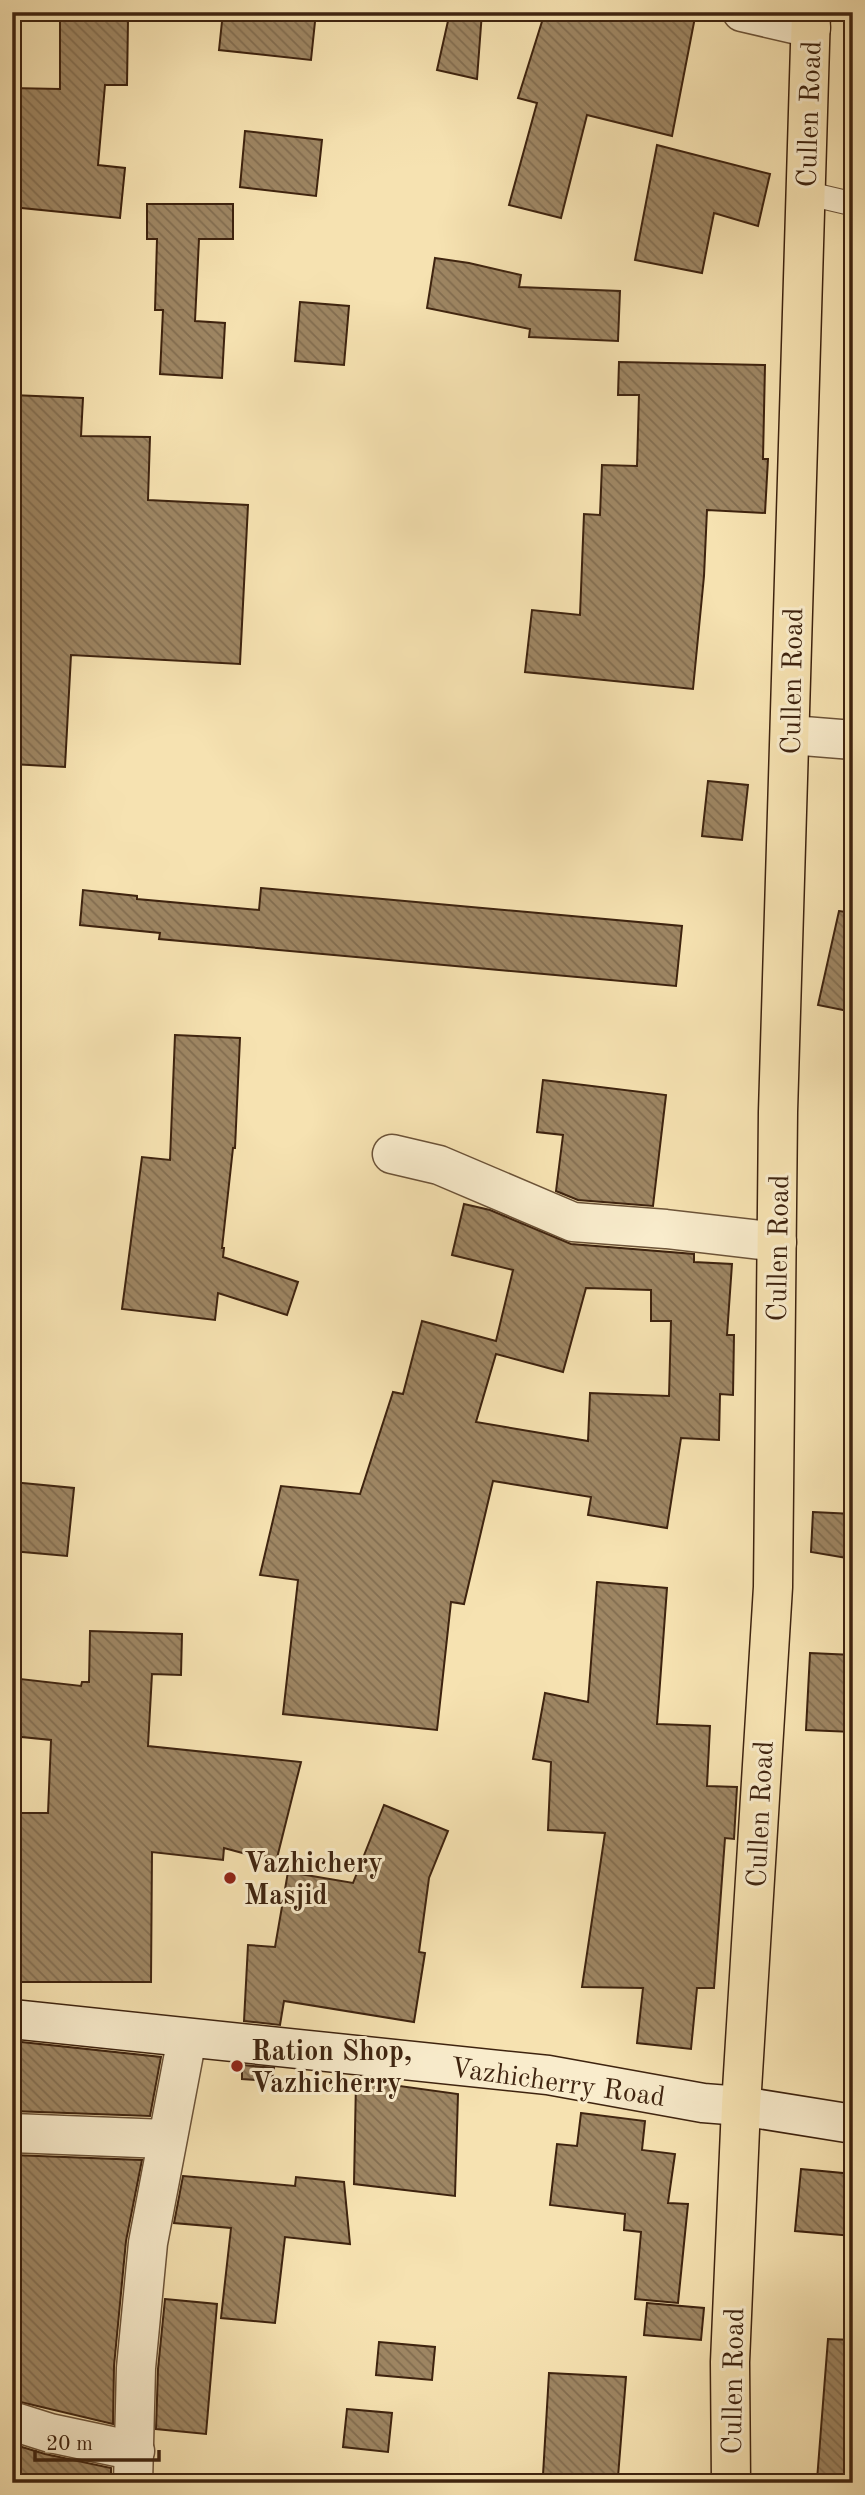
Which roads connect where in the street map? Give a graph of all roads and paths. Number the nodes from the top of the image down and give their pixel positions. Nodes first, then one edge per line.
1 (742, 12) edge
2 (811, 20) edge
3 (806, 192) junction
4 (853, 204) edge
5 (791, 736) junction
6 (853, 740) edge
7 (392, 1154) dead end
8 (777, 1242) junction
9 (12, 2020) edge
10 (187, 2038) junction
11 (741, 2106) junction
12 (853, 2124) edge
13 (12, 2133) edge
14 (166, 2139) junction
15 (12, 2421) edge
16 (134, 2467) edge
17 (731, 2483) edge

1 - 2 street
2 - 3 main road, Cullen Road
3 - 4 lane
3 - 5 main road, Cullen Road
5 - 6 street
5 - 8 main road, Cullen Road
7 - 8 street
8 - 11 main road, Cullen Road
9 - 10 street, Vazhicherry Road
10 - 11 street, Vazhicherry Road
10 - 14 street
11 - 12 street, Vazhicherry Road
11 - 17 main road, Cullen Road
13 - 14 street
14 - 16 street
15 - 16 street

